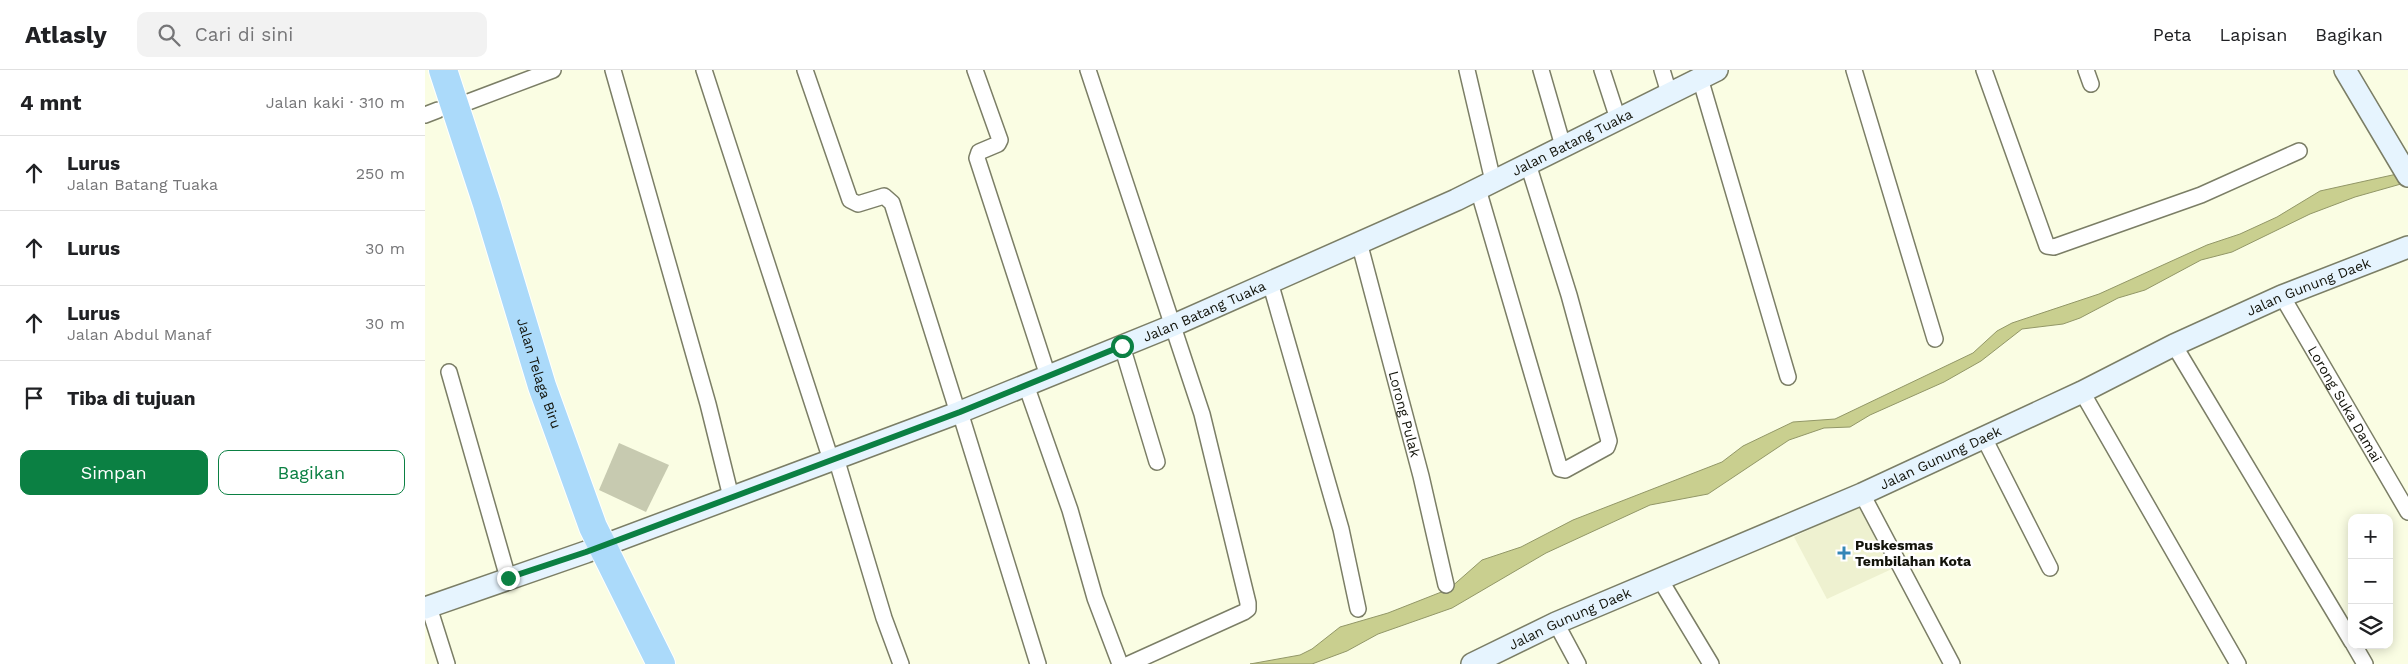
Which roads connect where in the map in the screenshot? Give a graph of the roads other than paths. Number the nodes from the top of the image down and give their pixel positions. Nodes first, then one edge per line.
1 (425, 70) edge
2 (443, 70) edge
3 (553, 70) edge
4 (613, 70) edge
5 (704, 70) edge
6 (805, 70) edge
7 (975, 70) edge
8 (1088, 70) edge
9 (1467, 70) edge
10 (1541, 70) edge
11 (1602, 70) edge
12 (1662, 70) edge
13 (1854, 70) edge
14 (1985, 70) edge
15 (2086, 70) edge
16 (2345, 70) edge
17 (1709, 74) edge
18 (2091, 84) dead end
19 (1669, 93) junction
20 (439, 111) edge
21 (1618, 119) junction
22 (1563, 146) junction
23 (2299, 151) dead end
24 (1528, 164) junction
25 (2404, 169) edge
26 (1485, 185) junction
27 (1359, 242) junction
28 (2408, 247) edge
29 (1271, 282) junction
30 (2282, 296) junction
31 (1174, 325) junction
32 (1935, 339) dead end
33 (2174, 345) junction
34 (1122, 346) junction
35 (449, 372) dead end
36 (1048, 376) junction
37 (1788, 377) dead end
38 (1026, 385) junction
39 (2082, 392) junction
40 (959, 412) junction
41 (1984, 438) junction
42 (833, 459) junction
43 (1157, 462) dead end
44 (1862, 494) junction
45 (731, 496) junction
46 (2408, 512) edge
47 (593, 549) junction
48 (2050, 568) dead end
49 (508, 578) junction
50 (1661, 580) junction
51 (1445, 585) dead end
52 (427, 608) edge
53 (1359, 609) dead end
54 (1555, 623) junction
55 (2348, 636) edge
56 (2356, 649) edge
57 (447, 664) edge
58 (642, 664) edge
59 (661, 664) edge
60 (901, 664) edge
61 (1038, 664) edge
62 (1120, 664) edge
63 (1129, 664) edge
64 (1472, 664) edge
65 (1578, 664) edge
66 (1711, 664) edge
67 (1952, 664) edge
68 (2238, 664) edge
69 (2365, 664) edge

1 - 20 highway, Jalan Telaga Biru
2 - 20 highway, Jalan Telaga Biru
3 - 20 street
4 - 45 street
5 - 42 street
6 - 40 street
7 - 36 street
8 - 31 street
9 - 26 street
10 - 22 street
11 - 21 street
12 - 19 street
13 - 32 street
14 - 23 street
15 - 18 street
16 - 25 street
17 - 19 street, Jalan Batang Tuaka
17 - 37 street
19 - 21 street, Jalan Batang Tuaka
20 - 47 highway, Jalan Telaga Biru
21 - 22 street, Jalan Batang Tuaka
22 - 24 street, Jalan Batang Tuaka
24 - 26 street, Jalan Batang Tuaka
24 - 26 street
26 - 27 street, Jalan Batang Tuaka
27 - 29 street, Jalan Batang Tuaka
27 - 51 street, Lorong Pulak
28 - 30 street, Jalan Gunung Daek
29 - 31 street, Jalan Batang Tuaka
29 - 53 street
30 - 33 street, Jalan Gunung Daek
30 - 46 street, Lorong Suka Damai
31 - 34 street, Jalan Batang Tuaka
31 - 63 street
33 - 39 street, Jalan Gunung Daek
33 - 55 street
34 - 36 street, Jalan Batang Tuaka
34 - 43 street
35 - 49 street
36 - 38 street, Jalan Batang Tuaka
38 - 40 street, Jalan Batang Tuaka
38 - 62 street
39 - 41 street, Jalan Gunung Daek
39 - 68 street
40 - 42 street, Jalan Batang Tuaka
40 - 61 street
41 - 44 street, Jalan Gunung Daek
41 - 48 street
42 - 45 street, Jalan Batang Tuaka
42 - 60 street
44 - 50 street, Jalan Gunung Daek
44 - 67 street
45 - 47 street, Jalan Batang Tuaka
47 - 49 street, Jalan Batang Tuaka
47 - 58 highway, Jalan Telaga Biru
47 - 59 highway, Jalan Telaga Biru
49 - 52 street, Jalan Batang Tuaka
50 - 54 street, Jalan Gunung Daek
50 - 66 street
52 - 57 street
54 - 64 street, Jalan Gunung Daek
54 - 65 street
56 - 69 street

